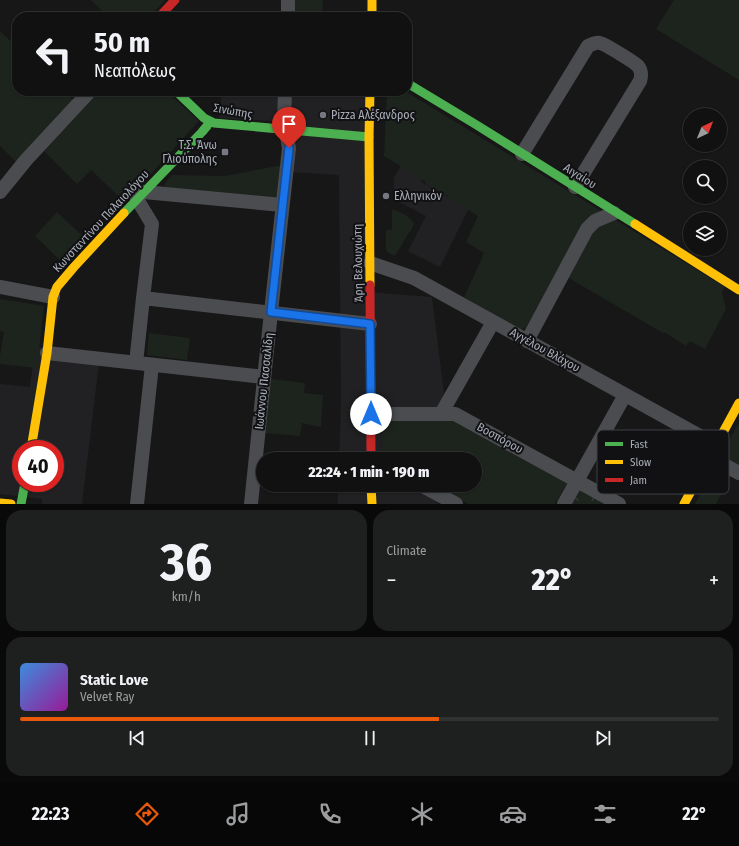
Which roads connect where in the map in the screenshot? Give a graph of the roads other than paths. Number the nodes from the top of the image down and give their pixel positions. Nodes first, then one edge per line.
1 (175, 0) edge
2 (288, 0) edge
3 (372, 0) edge
4 (164, 12) edge
5 (288, 12) edge
6 (372, 12) edge
7 (412, 87) edge
8 (85, 96) edge
9 (181, 96) edge
10 (285, 96) edge
11 (373, 96) edge
12 (210, 121) junction
13 (286, 130) junction
14 (369, 137) junction
15 (522, 154) junction
16 (575, 187) junction
17 (1, 188) edge
18 (140, 196) junction
19 (282, 205) junction
20 (614, 213) junction
21 (370, 264) junction
22 (0, 287) edge
23 (739, 290) edge
24 (54, 296) junction
25 (143, 298) junction
26 (271, 312) junction
27 (493, 322) junction
28 (370, 324) junction
29 (527, 341) junction
30 (47, 353) junction
31 (136, 363) junction
32 (152, 365) junction
33 (264, 377) junction
34 (625, 395) junction
35 (739, 403) edge
36 (371, 414) junction
37 (441, 414) junction
38 (605, 430) edge
39 (680, 430) edge
40 (724, 430) edge
41 (32, 440) edge
42 (597, 445) edge
43 (371, 452) edge
44 (729, 465) edge
45 (739, 473) edge
46 (577, 480) junction
47 (597, 491) edge
48 (24, 492) edge
49 (371, 492) edge
50 (434, 492) edge
51 (602, 494) edge
52 (689, 494) edge
53 (0, 503) edge
54 (11, 504) edge
55 (22, 504) edge
56 (137, 504) edge
57 (251, 504) edge
58 (372, 504) edge
59 (456, 504) edge
60 (564, 504) edge
61 (619, 504) edge
62 (684, 504) edge

1 - 4 street
2 - 5 street
3 - 6 street
7 - 15 street, Αιγαίου
8 - 17 street
9 - 12 street, Σινώπης
10 - 13 street, Ιωάννου Πασσαλίδη
11 - 14 street, Άρη Βελουχιώτη
12 - 13 street, Σινώπης
12 - 18 street, Κωνσταντίνου Παλαιολόγου
13 - 14 street, Σινώπης
13 - 19 street, Ιωάννου Πασσαλίδη
14 - 21 street, Άρη Βελουχιώτη
15 - 16 street, Αιγαίου
15 - 16 street
16 - 20 street, Αιγαίου
18 - 19 street
18 - 24 street, Κωνσταντίνου Παλαιολόγου
18 - 25 street
19 - 26 street, Ιωάννου Πασσαλίδη
20 - 23 street, Αιγαίου
20 - 29 street
21 - 27 street, Αγγέλου Βλάχου
21 - 28 street, Άρη Βελουχιώτη
22 - 24 street
24 - 30 street, Κωνσταντίνου Παλαιολόγου
25 - 26 street
25 - 31 street
26 - 28 street
26 - 33 street, Ιωάννου Πασσαλίδη
27 - 29 street, Αγγέλου Βλάχου
27 - 37 street
28 - 36 street, Άρη Βελουχιώτη
29 - 34 street, Αγγέλου Βλάχου
30 - 31 street
30 - 41 street, Κωνσταντίνου Παλαιολόγου
31 - 32 street
32 - 33 street
32 - 56 street
33 - 57 street, Ιωάννου Πασσαλίδη
34 - 38 street
34 - 39 street, Αγγέλου Βλάχου
35 - 40 street
36 - 37 street, Βοσπόρου
36 - 43 street, Άρη Βελουχιώτη
37 - 46 street, Βοσπόρου
42 - 46 street
44 - 45 street, Αγγέλου Βλάχου
46 - 47 street, Βοσπόρου
46 - 60 street
48 - 55 street
49 - 58 street
50 - 59 street
51 - 61 street, Βοσπόρου
52 - 62 street
53 - 54 street

